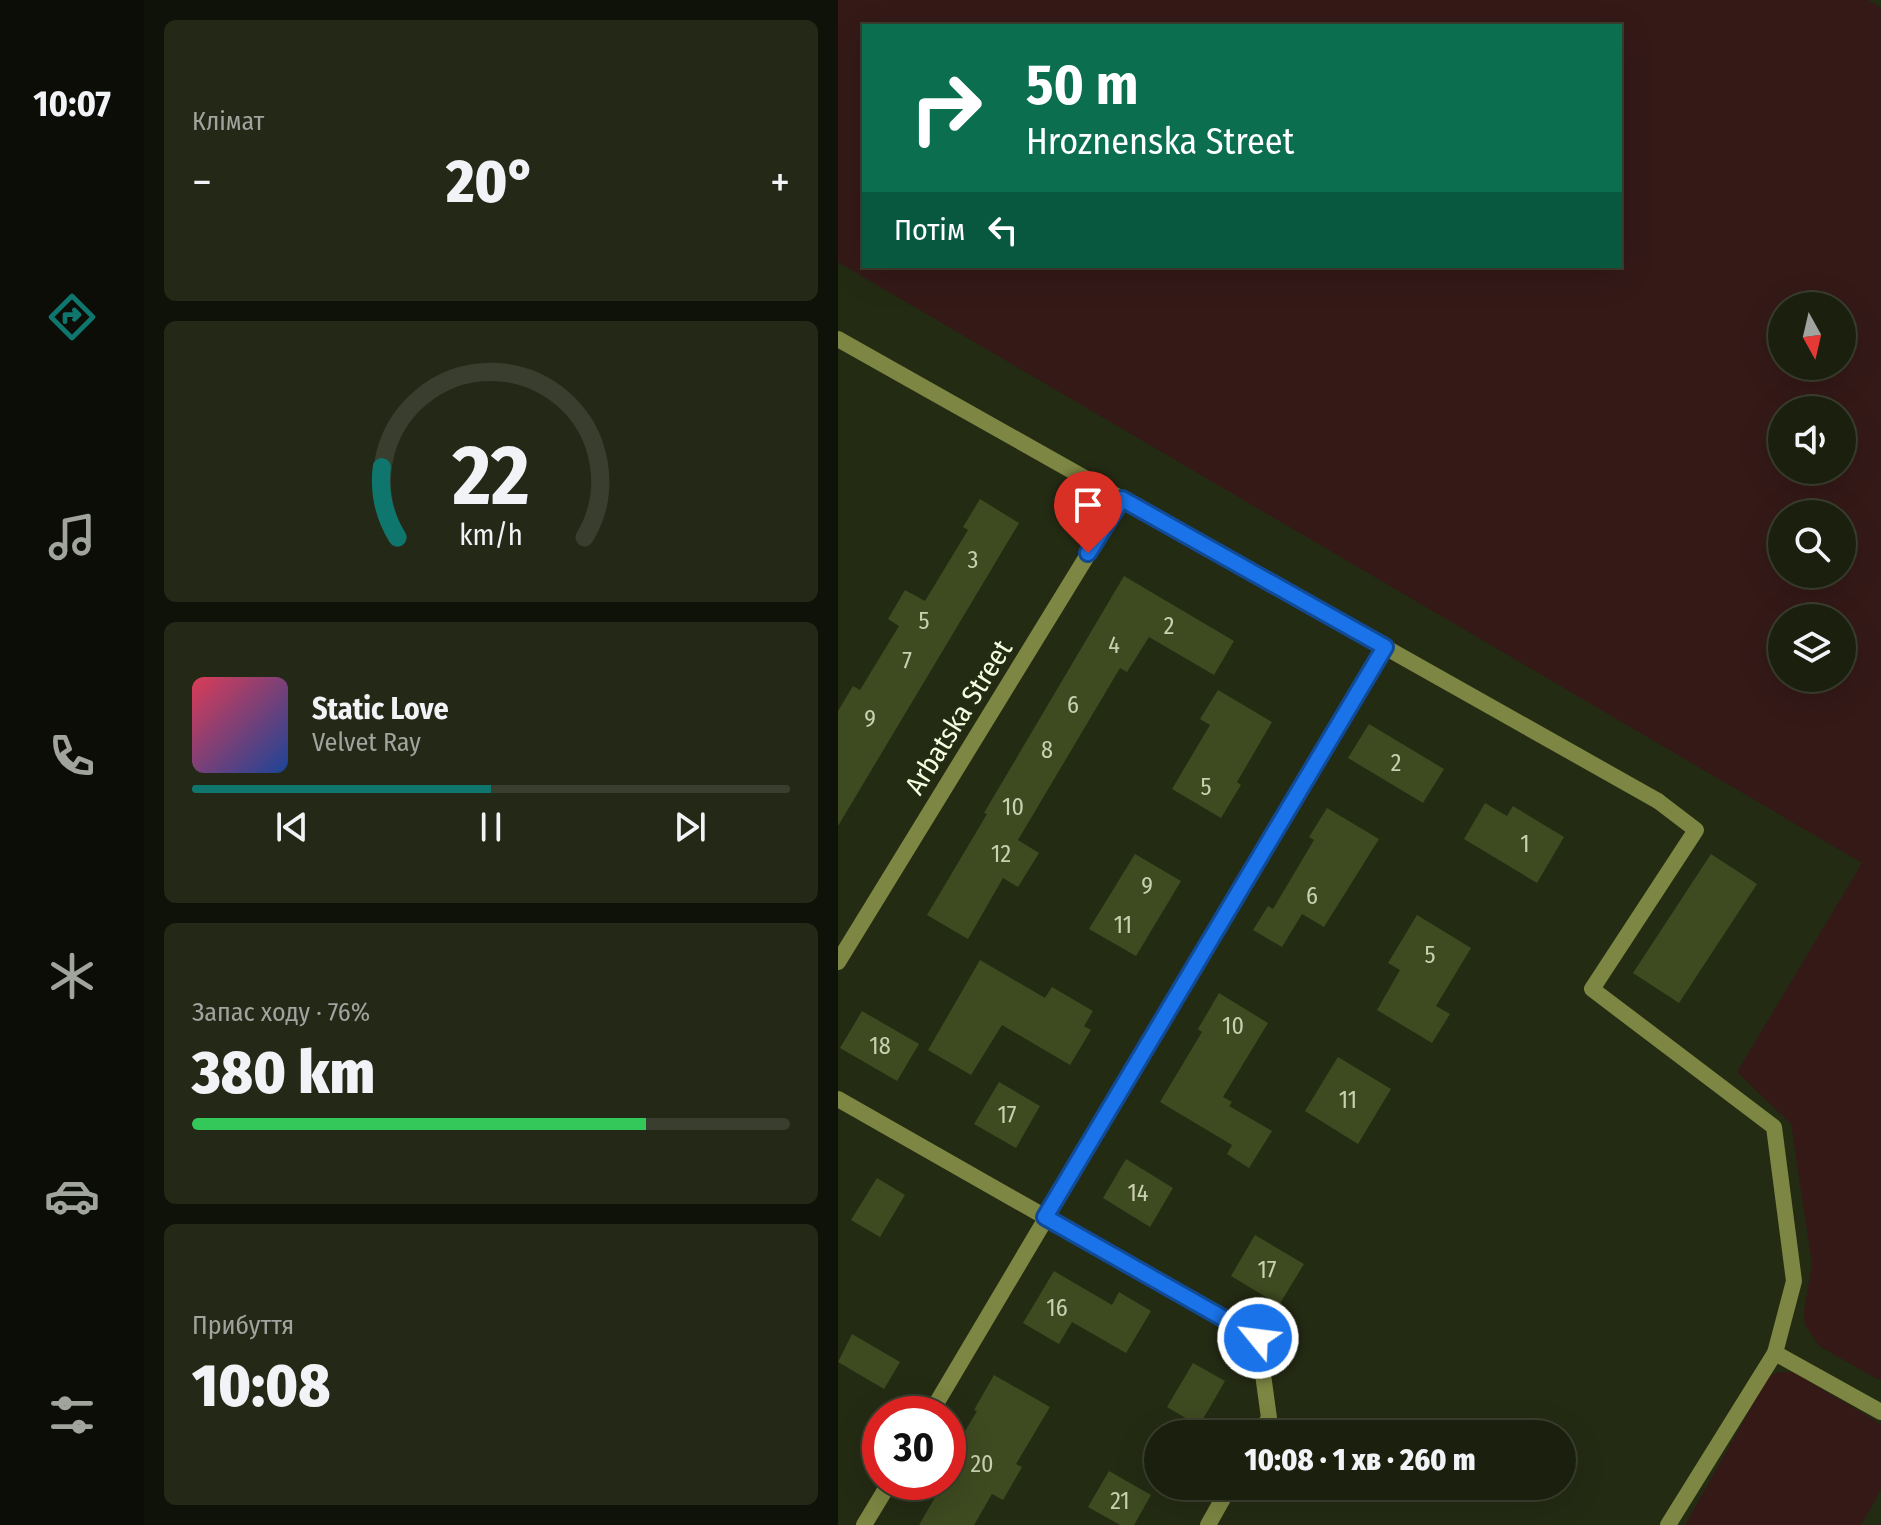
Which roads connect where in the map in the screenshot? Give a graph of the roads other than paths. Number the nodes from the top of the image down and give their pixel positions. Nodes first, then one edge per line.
1 (838, 339) edge
2 (1122, 499) junction
3 (1385, 647) junction
4 (838, 962) edge
5 (838, 1099) edge
6 (1045, 1217) junction
7 (1775, 1353) junction
8 (941, 1396) edge
9 (1881, 1412) edge
10 (1268, 1420) edge
11 (879, 1500) edge
12 (1222, 1500) edge
13 (864, 1525) edge
14 (1208, 1525) edge
15 (1668, 1525) edge

1 - 2 street
2 - 3 street
2 - 4 street, Arbatska Street
3 - 6 street
3 - 7 street
5 - 6 street
6 - 8 street
6 - 10 street
7 - 9 street
7 - 15 street
11 - 13 street
12 - 14 street

